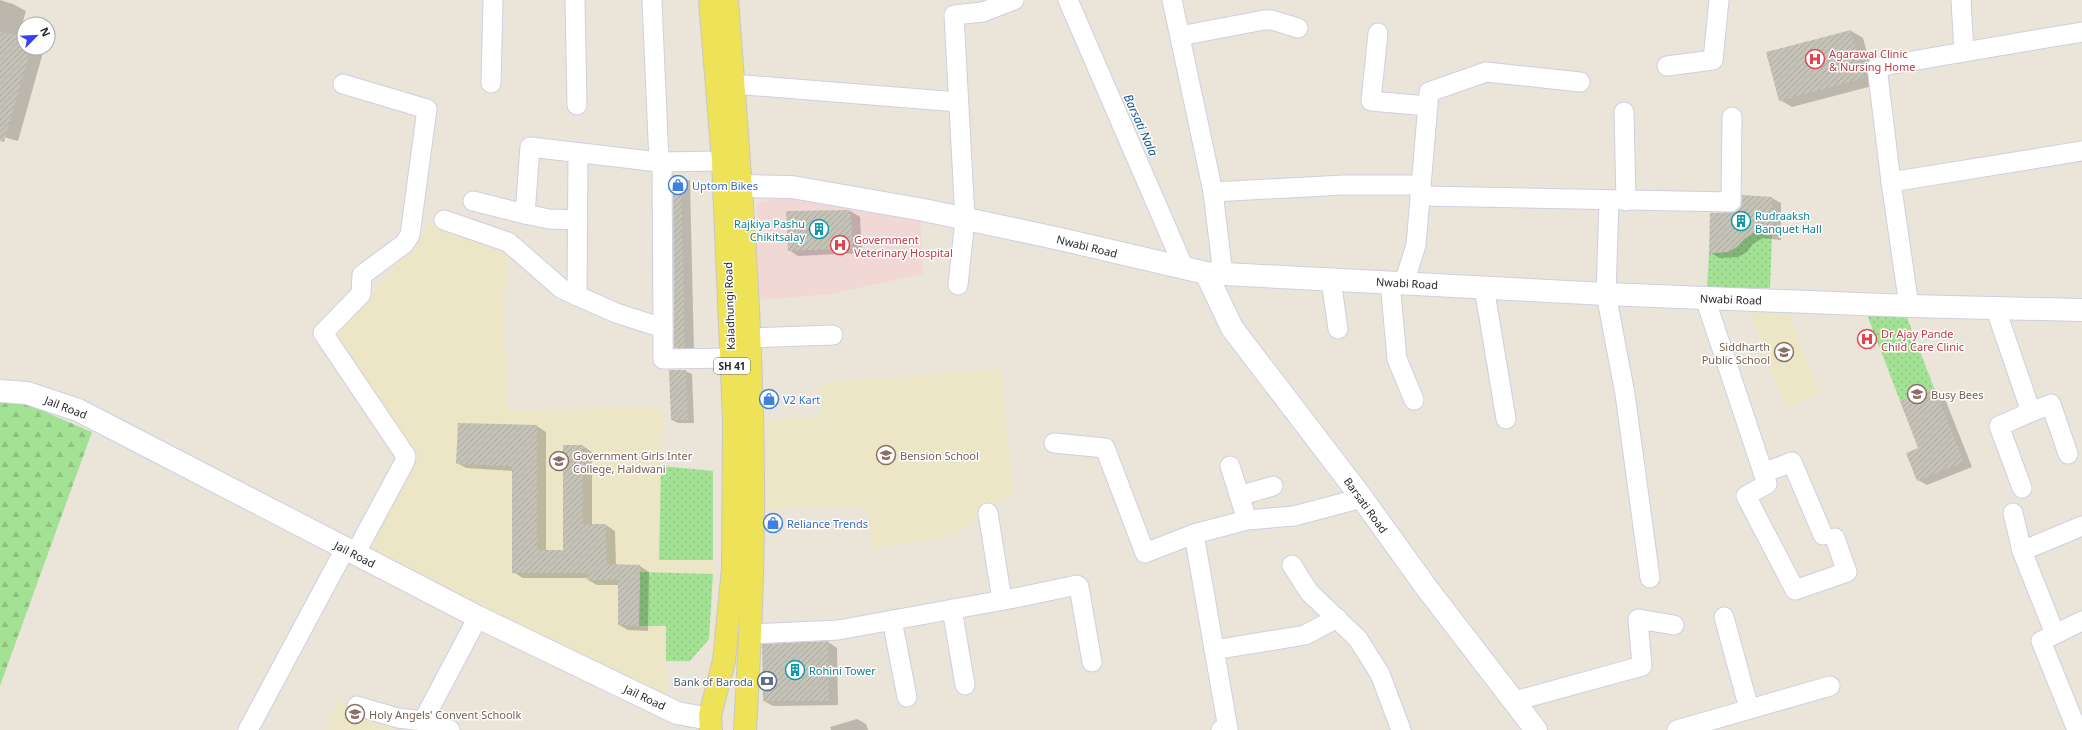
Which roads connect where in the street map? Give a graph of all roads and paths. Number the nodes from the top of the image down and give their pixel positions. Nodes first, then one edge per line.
1 (493, 0) edge
2 (575, 0) edge
3 (652, 0) edge
4 (710, 0) edge
5 (727, 0) edge
6 (1014, 0) edge
7 (1068, 0) edge
8 (1172, 0) edge
9 (1719, 0) edge
10 (1961, 0) edge
11 (953, 7) edge
12 (1298, 28) dead end
13 (2082, 32) edge
14 (1378, 33) dead end
15 (1180, 36) junction
16 (1964, 52) junction
17 (1667, 66) dead end
18 (1580, 82) dead end
19 (491, 83) dead end
20 (343, 84) dead end
21 (733, 84) junction
22 (958, 102) junction
23 (578, 105) dead end
24 (1428, 106) junction
25 (1624, 112) dead end
26 (1732, 117) dead end
27 (2082, 151) edge
28 (578, 153) junction
29 (723, 160) junction
30 (661, 162) junction
31 (1890, 182) junction
32 (733, 187) junction
33 (1420, 190) junction
34 (1213, 192) junction
35 (473, 201) dead end
36 (1617, 201) junction
37 (525, 214) junction
38 (965, 219) junction
39 (444, 220) dead end
40 (578, 220) junction
41 (1184, 268) junction
42 (1214, 274) junction
43 (1331, 280) junction
44 (1397, 282) junction
45 (958, 285) dead end
46 (1484, 287) junction
47 (1606, 294) junction
48 (577, 296) junction
49 (1705, 298) junction
50 (1909, 306) junction
51 (1995, 307) junction
52 (2082, 310) edge
53 (663, 328) junction
54 (1338, 329) dead end
55 (833, 335) dead end
56 (748, 338) junction
57 (732, 358) junction
58 (0, 391) edge
59 (1414, 400) dead end
60 (2031, 412) junction
61 (1506, 419) dead end
62 (1054, 443) dead end
63 (2068, 454) dead end
64 (1230, 466) dead end
65 (1763, 473) junction
66 (1273, 486) dead end
67 (2022, 488) dead end
68 (1240, 496) junction
69 (1362, 498) junction
70 (988, 513) dead end
71 (2013, 513) dead end
72 (1247, 520) junction
73 (2082, 526) edge
74 (1194, 534) junction
75 (350, 551) junction
76 (2022, 551) junction
77 (1292, 565) dead end
78 (1650, 578) dead end
79 (1002, 600) junction
80 (952, 609) junction
81 (478, 617) junction
82 (1724, 617) dead end
83 (1337, 618) junction
84 (892, 620) junction
85 (2082, 621) edge
86 (1674, 625) dead end
87 (750, 634) junction
88 (2055, 634) junction
89 (1214, 650) junction
90 (1092, 662) dead end
91 (965, 685) dead end
92 (1830, 686) dead end
93 (714, 696) junction
94 (907, 696) dead end
95 (746, 698) junction
96 (1515, 701) junction
97 (357, 706) dead end
98 (1749, 709) junction
99 (422, 721) junction
100 (710, 725) edge
101 (248, 730) edge
102 (450, 730) edge
103 (745, 730) edge
104 (1225, 730) edge
105 (1401, 730) edge
106 (1536, 730) edge
107 (1677, 730) edge
108 (2077, 730) edge

1 - 19 street
2 - 23 street
3 - 30 street
4 - 29 main road, Kaladhungi Road / SH 41
5 - 21 main road, Kaladhungi Road / SH 41
6 - 11 street
7 - 41 street
8 - 15 street
9 - 17 street
10 - 16 street
11 - 22 street
12 - 15 street
13 - 16 street
14 - 24 street
15 - 34 street
16 - 31 street
18 - 24 street
20 - 75 street
21 - 22 street
21 - 32 main road, Kaladhungi Road / SH 41
22 - 38 street
24 - 33 street
25 - 36 street
26 - 36 street
27 - 31 street
28 - 30 street
28 - 37 street
28 - 40 street
29 - 30 street
29 - 32 main road, Kaladhungi Road / SH 41
30 - 53 street
31 - 50 street
32 - 38 street, Nwabi Road
32 - 56 main road, Kaladhungi Road / SH 41
32 - 57 main road, Kaladhungi Road / SH 41
33 - 34 street
33 - 36 street
33 - 44 street
34 - 42 street
35 - 37 street
36 - 47 street
37 - 40 street
38 - 41 street, Nwabi Road
38 - 45 street
39 - 48 street
40 - 48 street
41 - 42 street, Nwabi Road
42 - 43 street, Nwabi Road
42 - 69 street, Barsati Road
43 - 44 street, Nwabi Road
43 - 54 street
44 - 46 street, Nwabi Road
44 - 59 street
46 - 47 street, Nwabi Road
46 - 61 street
47 - 49 street, Nwabi Road
47 - 78 street
48 - 53 street
49 - 50 street, Nwabi Road
49 - 65 street
50 - 51 street, Nwabi Road
51 - 52 street, Nwabi Road
51 - 60 street
53 - 57 street
55 - 56 street
56 - 87 main road, Kaladhungi Road / SH 41
57 - 93 main road, Kaladhungi Road / SH 41
58 - 75 street, Jail Road
60 - 63 street
60 - 67 street
62 - 74 street
64 - 68 street
65 - 65 street
66 - 68 street
68 - 72 street
69 - 72 street
69 - 96 street, Barsati Road
70 - 79 street
71 - 76 street
72 - 74 street
73 - 76 street
74 - 89 street
75 - 81 street, Jail Road
75 - 101 street
76 - 88 street
77 - 83 street
79 - 80 street
79 - 90 street
80 - 84 street
80 - 91 street
81 - 99 street
81 - 100 street, Jail Road
82 - 98 street
83 - 89 street
83 - 105 street
84 - 87 street
84 - 94 street
85 - 88 street
86 - 96 street
87 - 95 main road, Kaladhungi Road / SH 41
88 - 108 street
89 - 104 street
92 - 98 street
93 - 95 main road
93 - 100 main road, Kaladhungi Road / SH 41
95 - 103 main road, Kaladhungi Road / SH 41
96 - 106 street, Barsati Road
97 - 99 street
98 - 107 street
99 - 102 street

